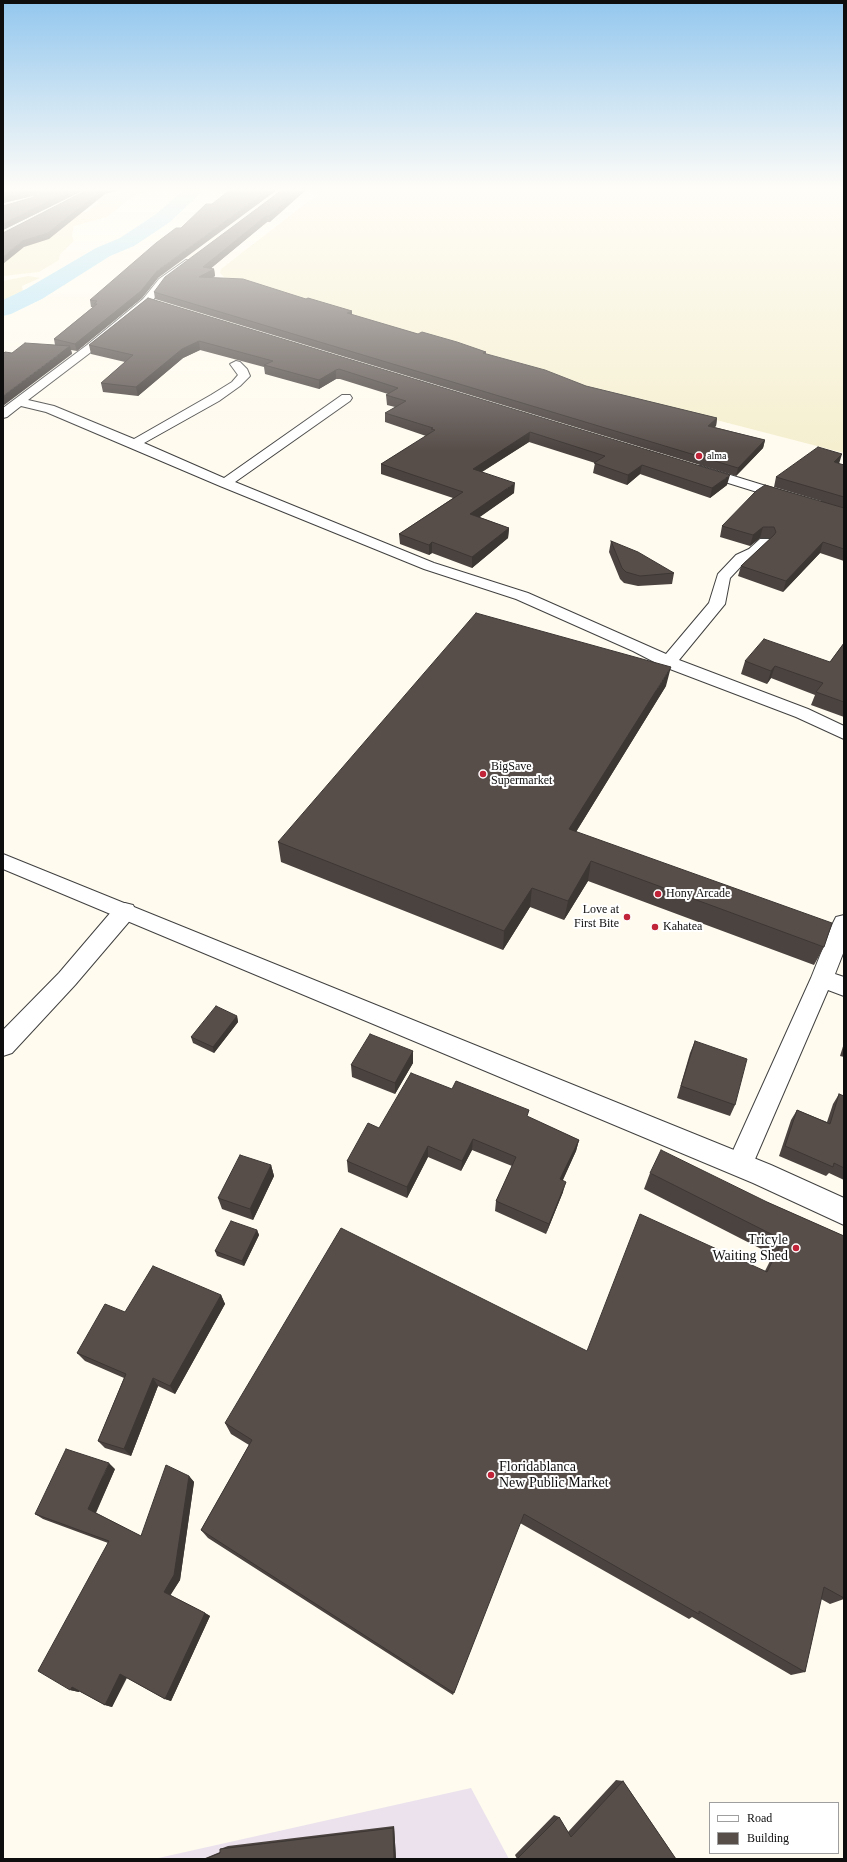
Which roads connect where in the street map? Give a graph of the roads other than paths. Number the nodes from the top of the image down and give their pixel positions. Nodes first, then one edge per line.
1 (168, 277) edge
2 (147, 301) junction
3 (161, 305) edge
4 (236, 364) dead end
5 (346, 398) dead end
6 (19, 402) junction
7 (3, 414) edge
8 (135, 443) junction
9 (688, 466) edge
10 (224, 483) junction
11 (844, 515) edge
12 (765, 542) edge
13 (668, 662) junction
14 (844, 732) edge
15 (3, 861) edge
16 (125, 911) junction
17 (844, 923) edge
18 (833, 982) edge
19 (3, 1046) edge
20 (740, 1164) junction
21 (844, 1212) edge

1 - 2 street
2 - 3 street
2 - 6 street
4 - 8 street
5 - 10 street
6 - 7 street
6 - 8 street
8 - 10 street
9 - 11 street
10 - 13 street
12 - 13 street
13 - 14 street
15 - 16 street
16 - 19 street
16 - 20 street
17 - 18 street
18 - 20 street
20 - 21 street

